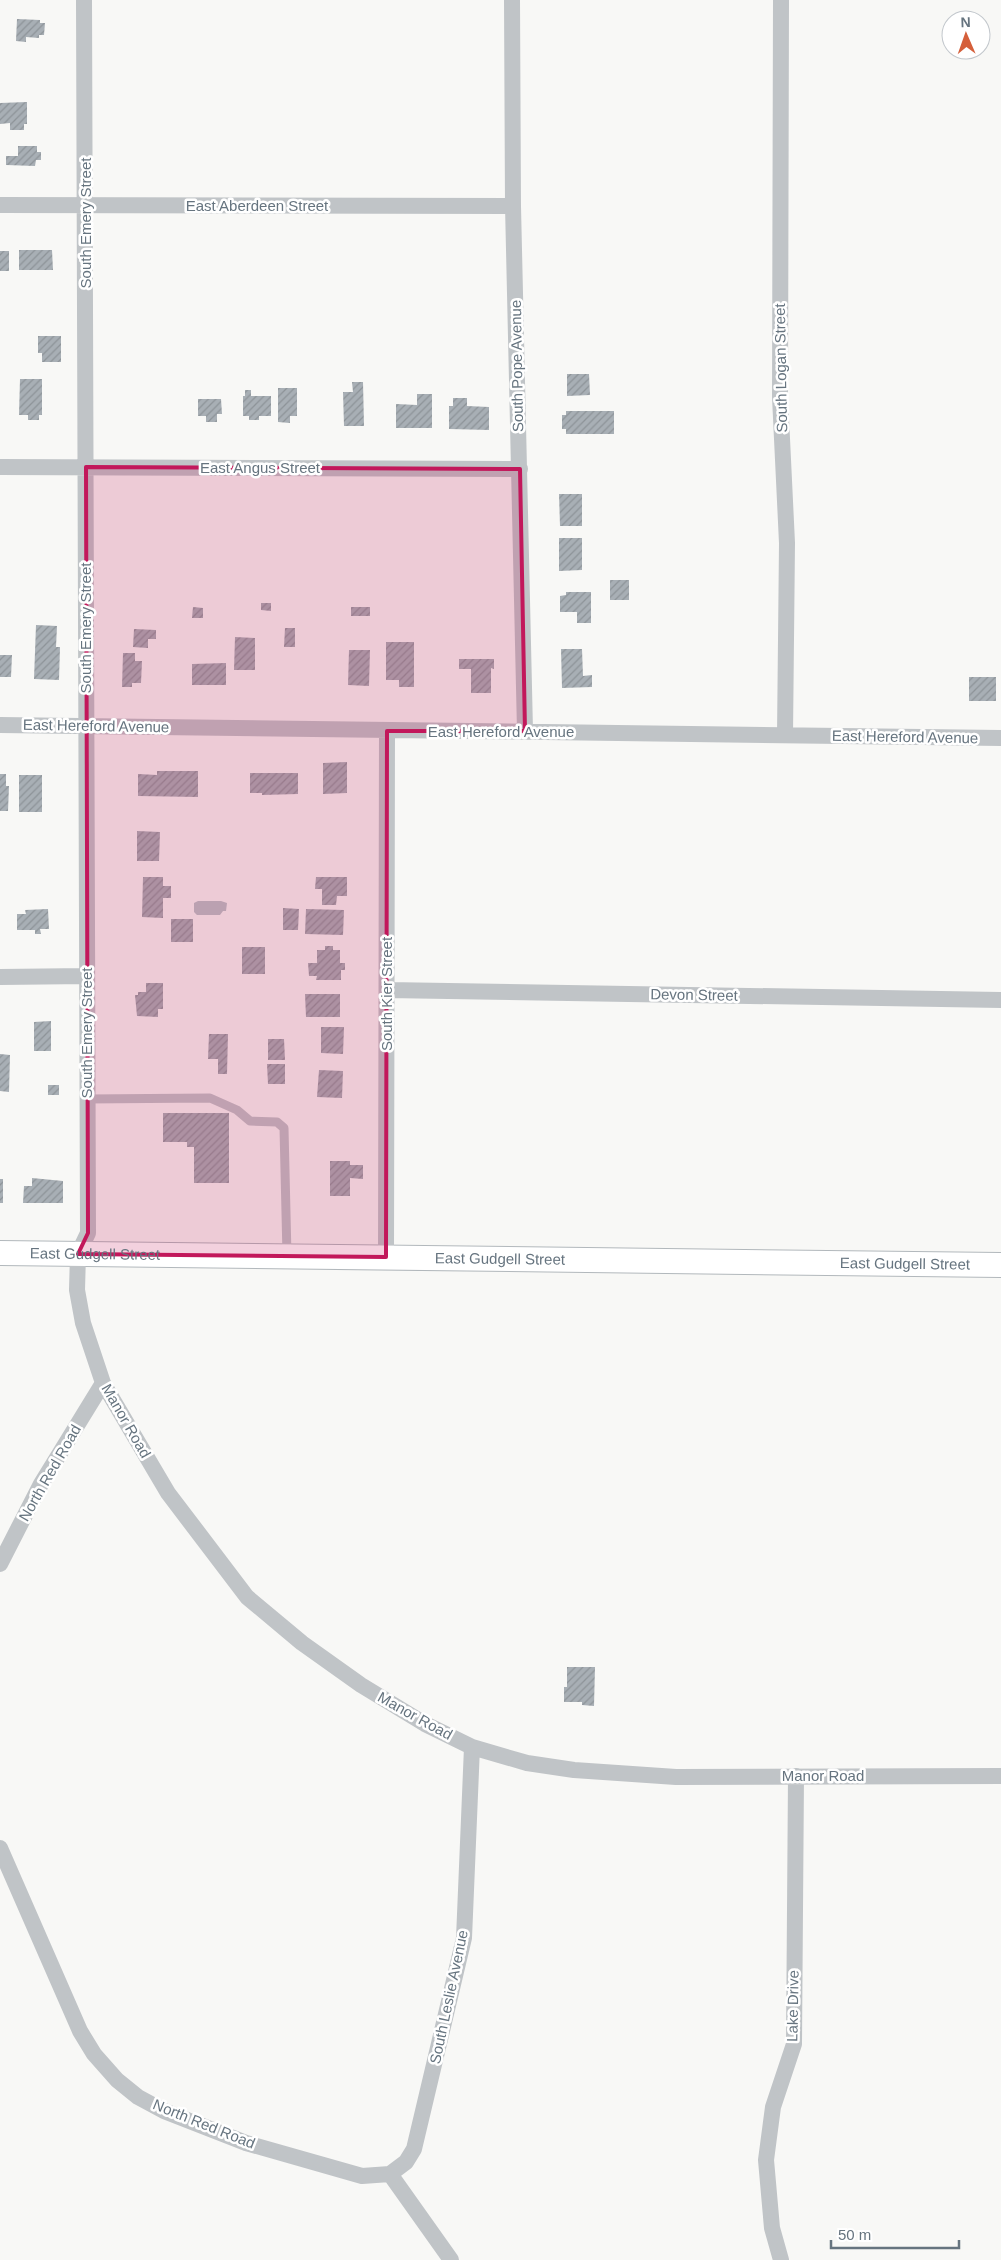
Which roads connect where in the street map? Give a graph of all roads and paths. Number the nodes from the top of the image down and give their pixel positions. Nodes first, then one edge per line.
1 (84, 0) edge
2 (512, 0) edge
3 (781, 0) edge
4 (0, 205) edge
5 (86, 206) junction
6 (514, 206) junction
7 (0, 467) edge
8 (86, 468) junction
9 (520, 469) junction
10 (0, 725) edge
11 (86, 726) junction
12 (387, 731) junction
13 (525, 731) junction
14 (785, 735) junction
15 (1001, 738) edge
16 (87, 976) junction
17 (0, 977) edge
18 (387, 990) junction
19 (1001, 1000) edge
20 (88, 1099) junction
21 (0, 1253) edge
22 (78, 1254) junction
23 (287, 1256) junction
24 (386, 1257) junction
25 (1001, 1265) edge
26 (102, 1383) junction
27 (0, 1564) edge
28 (472, 1747) junction
29 (796, 1776) junction
30 (1001, 1776) edge
31 (0, 1848) edge
32 (390, 2174) junction
33 (450, 2260) edge
34 (781, 2260) edge

1 - 5 street, South Emery Street
2 - 6 street, South Pope Avenue
3 - 14 street, South Logan Street
4 - 5 street, East Aberdeen Street
5 - 6 street, East Aberdeen Street
5 - 8 street, South Emery Street
6 - 9 street, South Pope Avenue
7 - 8 street, East Angus Street
8 - 9 street, East Angus Street
8 - 11 street, South Emery Street
9 - 13 street, South Pope Avenue
10 - 11 street, East Hereford Avenue
11 - 12 street, East Hereford Avenue
11 - 16 street, South Emery Street
12 - 13 street, East Hereford Avenue
12 - 18 street, South Kier Street
13 - 14 street, East Hereford Avenue
14 - 15 street, East Hereford Avenue
16 - 17 street
16 - 20 street, South Emery Street
18 - 19 street, Devon Street
18 - 24 street, South Kier Street
20 - 22 street, South Emery Street
20 - 23 lane
21 - 22 street, East Gudgell Street
22 - 23 street, East Gudgell Street
22 - 26 street, Manor Road
23 - 24 street, East Gudgell Street
24 - 25 street, East Gudgell Street
26 - 27 street, North Red Road
26 - 28 street, Manor Road
28 - 29 street, Manor Road
28 - 32 street, South Leslie Avenue
29 - 30 street, Manor Road
29 - 34 street, Lake Drive
31 - 32 street, North Red Road
32 - 33 street

